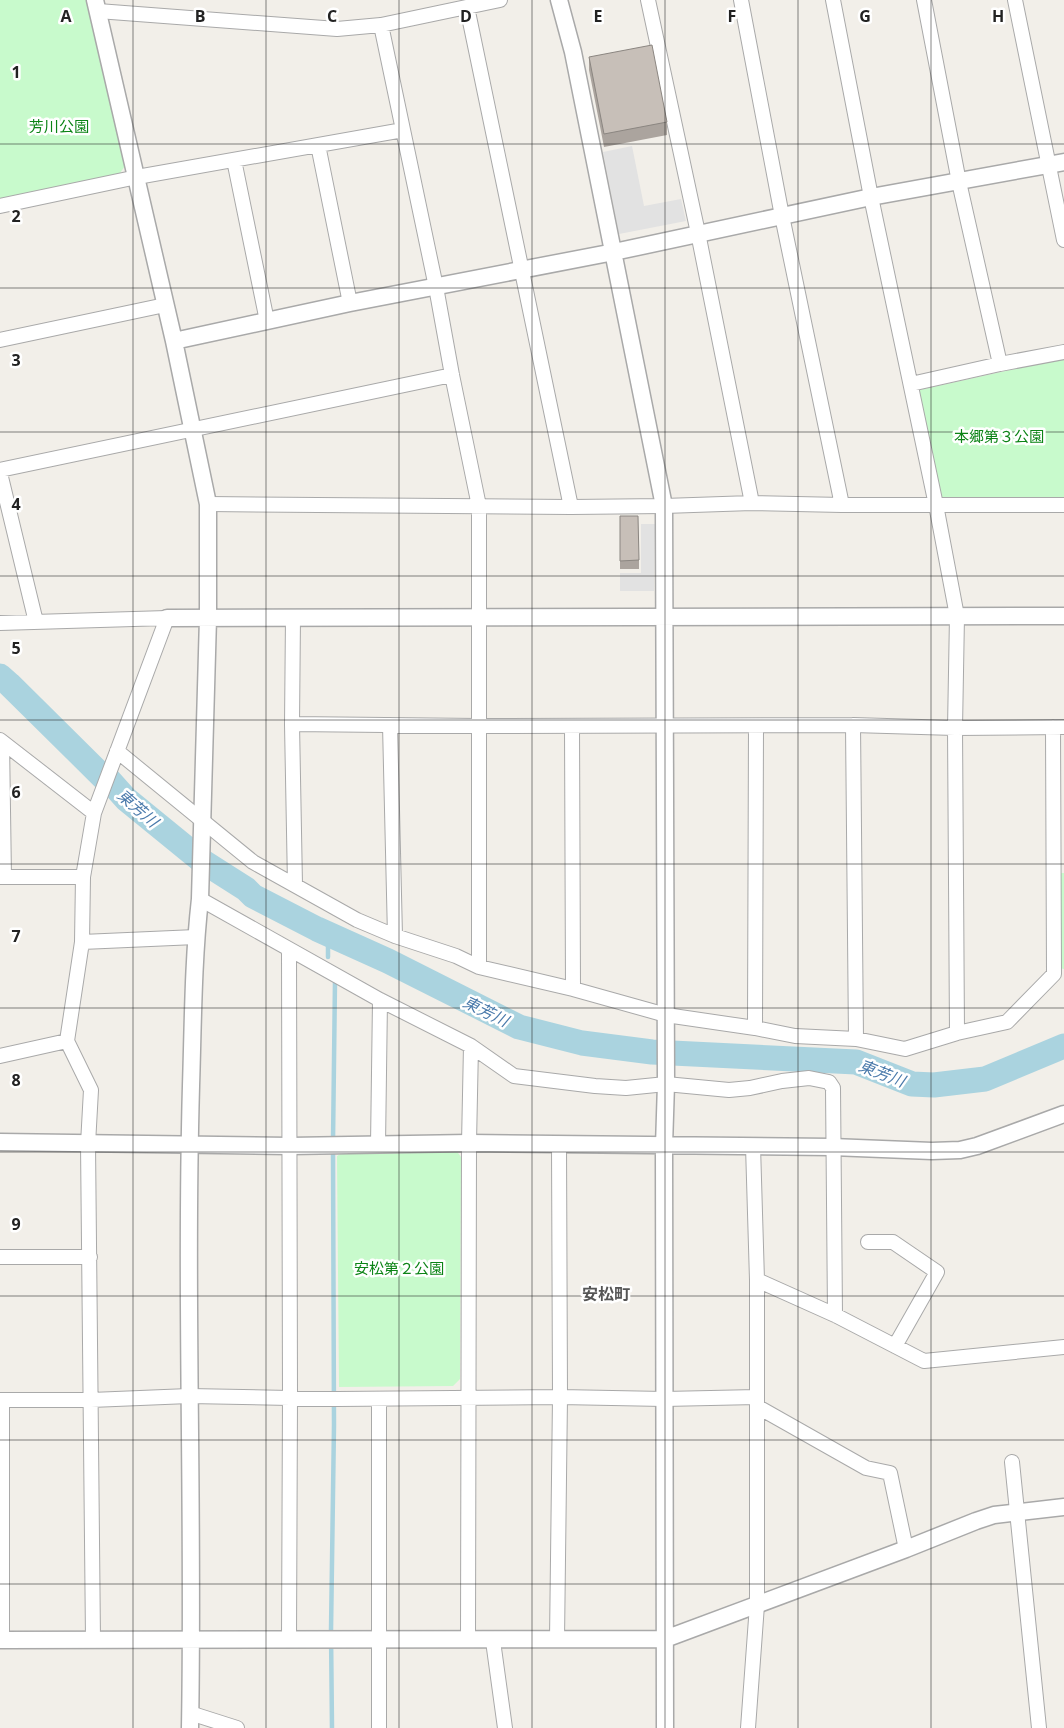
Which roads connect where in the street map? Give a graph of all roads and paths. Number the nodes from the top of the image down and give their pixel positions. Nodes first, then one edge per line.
1 (500, 0) edge
2 (559, 0) edge
3 (648, 0) edge
4 (741, 0) edge
5 (833, 0) edge
6 (924, 0) edge
7 (1015, 0) edge
8 (97, 6) edge
9 (467, 7) junction
10 (381, 25) junction
11 (403, 130) junction
12 (318, 145) junction
13 (234, 160) junction
14 (1057, 163) edge
15 (136, 177) junction
16 (959, 182) junction
17 (871, 197) junction
18 (0, 206) edge
19 (782, 216) junction
20 (698, 233) junction
21 (1064, 240) edge
22 (614, 252) junction
23 (523, 269) junction
24 (436, 287) junction
25 (350, 303) junction
26 (164, 304) junction
27 (267, 321) junction
28 (0, 340) edge
29 (174, 342) junction
30 (1064, 352) edge
31 (1000, 364) junction
32 (452, 375) junction
33 (911, 384) junction
34 (192, 431) junction
35 (0, 472) edge
36 (752, 503) junction
37 (208, 504) junction
38 (842, 505) junction
39 (936, 505) junction
40 (1064, 505) edge
41 (479, 506) junction
42 (664, 506) junction
43 (571, 507) junction
44 (664, 616) junction
45 (957, 616) junction
46 (1064, 616) edge
47 (293, 617) junction
48 (480, 617) junction
49 (167, 618) junction
50 (208, 618) junction
51 (36, 622) junction
52 (0, 623) edge
53 (292, 724) junction
54 (390, 725) junction
55 (664, 725) junction
56 (854, 725) junction
57 (480, 726) junction
58 (572, 726) junction
59 (756, 726) junction
60 (1059, 727) edge
61 (955, 728) junction
62 (1, 741) edge
63 (117, 751) junction
64 (94, 813) junction
65 (201, 820) junction
66 (2, 877) edge
67 (84, 877) junction
68 (295, 885) junction
69 (200, 899) junction
70 (395, 936) junction
71 (196, 938) junction
72 (82, 942) junction
73 (289, 949) junction
74 (479, 967) junction
75 (1059, 975) edge
76 (573, 990) junction
77 (380, 1000) junction
78 (666, 1018) junction
79 (755, 1028) junction
80 (957, 1033) junction
81 (856, 1039) junction
82 (67, 1041) junction
83 (471, 1046) junction
84 (0, 1056) edge
85 (666, 1077) junction
86 (1064, 1114) edge
87 (0, 1142) edge
88 (469, 1143) junction
89 (88, 1144) junction
90 (190, 1144) junction
91 (378, 1145) junction
92 (559, 1145) junction
93 (290, 1146) junction
94 (664, 1146) junction
95 (753, 1146) junction
96 (832, 1147) junction
97 (868, 1242) dead end
98 (0, 1257) edge
99 (90, 1257) junction
100 (757, 1280) junction
101 (835, 1315) junction
102 (895, 1346) junction
103 (1064, 1347) edge
104 (189, 1396) junction
105 (560, 1397) junction
106 (290, 1398) junction
107 (468, 1398) junction
108 (378, 1399) junction
109 (664, 1399) junction
110 (1, 1400) edge
111 (91, 1400) junction
112 (757, 1402) junction
113 (1012, 1462) dead end
114 (1064, 1507) edge
115 (1017, 1511) junction
116 (906, 1549) junction
117 (757, 1605) junction
118 (665, 1639) junction
119 (1, 1640) edge
120 (93, 1640) junction
121 (289, 1640) junction
122 (379, 1640) junction
123 (468, 1640) junction
124 (493, 1640) junction
125 (557, 1640) junction
126 (192, 1641) junction
127 (190, 1721) edge
128 (237, 1728) edge
129 (379, 1728) edge
130 (505, 1728) edge
131 (665, 1728) edge
132 (748, 1728) edge
133 (1039, 1728) edge

1 - 9 street
2 - 22 street
3 - 20 street
4 - 19 street
5 - 17 street
6 - 16 street
7 - 14 street
8 - 10 street
8 - 15 street
9 - 10 street
9 - 23 street
10 - 11 street
11 - 12 street
11 - 24 street
12 - 13 street
12 - 25 street
13 - 15 street
13 - 27 street
14 - 16 street
14 - 21 street
15 - 18 street
15 - 26 street
16 - 17 street
16 - 31 street
17 - 19 street
17 - 33 street
19 - 20 street
19 - 38 street
20 - 22 street
20 - 36 street
22 - 23 street
22 - 42 street
23 - 24 street
23 - 43 street
24 - 25 street
24 - 32 street
25 - 27 street
26 - 28 street
26 - 29 street
27 - 29 street
29 - 34 street
30 - 31 street
31 - 33 street
32 - 34 street
32 - 41 street
33 - 39 street
34 - 35 street
34 - 37 street
35 - 51 street
36 - 38 street
36 - 42 street
37 - 41 street
37 - 50 street
38 - 39 street
39 - 40 street
39 - 45 street
41 - 43 street
41 - 48 street
42 - 43 street
42 - 44 street
44 - 45 street
44 - 48 street
44 - 55 street
45 - 46 street
45 - 61 street
47 - 48 street
47 - 50 street
47 - 53 street
48 - 57 street
49 - 50 street
49 - 51 street
49 - 63 street
50 - 65 street
51 - 52 street
53 - 54 street
53 - 68 street
54 - 57 street
54 - 70 street
55 - 58 street
55 - 59 street
55 - 78 street
56 - 59 street
56 - 61 street
56 - 81 street
57 - 58 street
57 - 74 street
58 - 76 street
59 - 79 street
60 - 61 street
60 - 75 street
61 - 80 street
62 - 64 street
62 - 66 street
63 - 64 street
63 - 65 street
64 - 67 street
65 - 68 street
65 - 69 street
66 - 67 street
67 - 72 street
68 - 70 street
69 - 71 street
69 - 73 street
70 - 74 street
71 - 72 street
71 - 90 street
72 - 82 street
73 - 77 street
73 - 93 street
74 - 76 street
75 - 80 street
76 - 78 street
77 - 83 street
77 - 91 street
78 - 79 street
78 - 85 street
79 - 81 street
80 - 81 street
82 - 84 street
82 - 89 street
83 - 85 street
83 - 88 street
85 - 94 street
85 - 96 street
86 - 96 street
87 - 89 street
88 - 91 street
88 - 92 street
88 - 107 street
89 - 90 street
89 - 99 street
90 - 93 street
90 - 104 street
91 - 93 street
92 - 94 street
92 - 105 street
93 - 106 street
94 - 95 street
94 - 109 street
95 - 96 street
95 - 100 street
96 - 101 street
97 - 102 street
98 - 99 street
99 - 111 street
100 - 101 street
100 - 112 street
101 - 102 street
102 - 103 street
104 - 106 street
104 - 111 street
104 - 126 street
105 - 107 street
105 - 109 street
105 - 125 street
106 - 108 street
106 - 121 street
107 - 108 street
107 - 123 street
108 - 122 street
109 - 112 street
109 - 118 street
110 - 111 street
110 - 119 street
111 - 120 street
112 - 116 street
112 - 117 street
113 - 115 street
114 - 115 street
115 - 116 street
115 - 133 street
116 - 117 street
117 - 118 street
117 - 132 street
118 - 125 street
118 - 131 street
119 - 120 street
120 - 126 street
121 - 122 street
121 - 126 street
122 - 123 street
122 - 129 street
123 - 124 street
124 - 125 street
124 - 130 street
126 - 127 street
127 - 128 street

